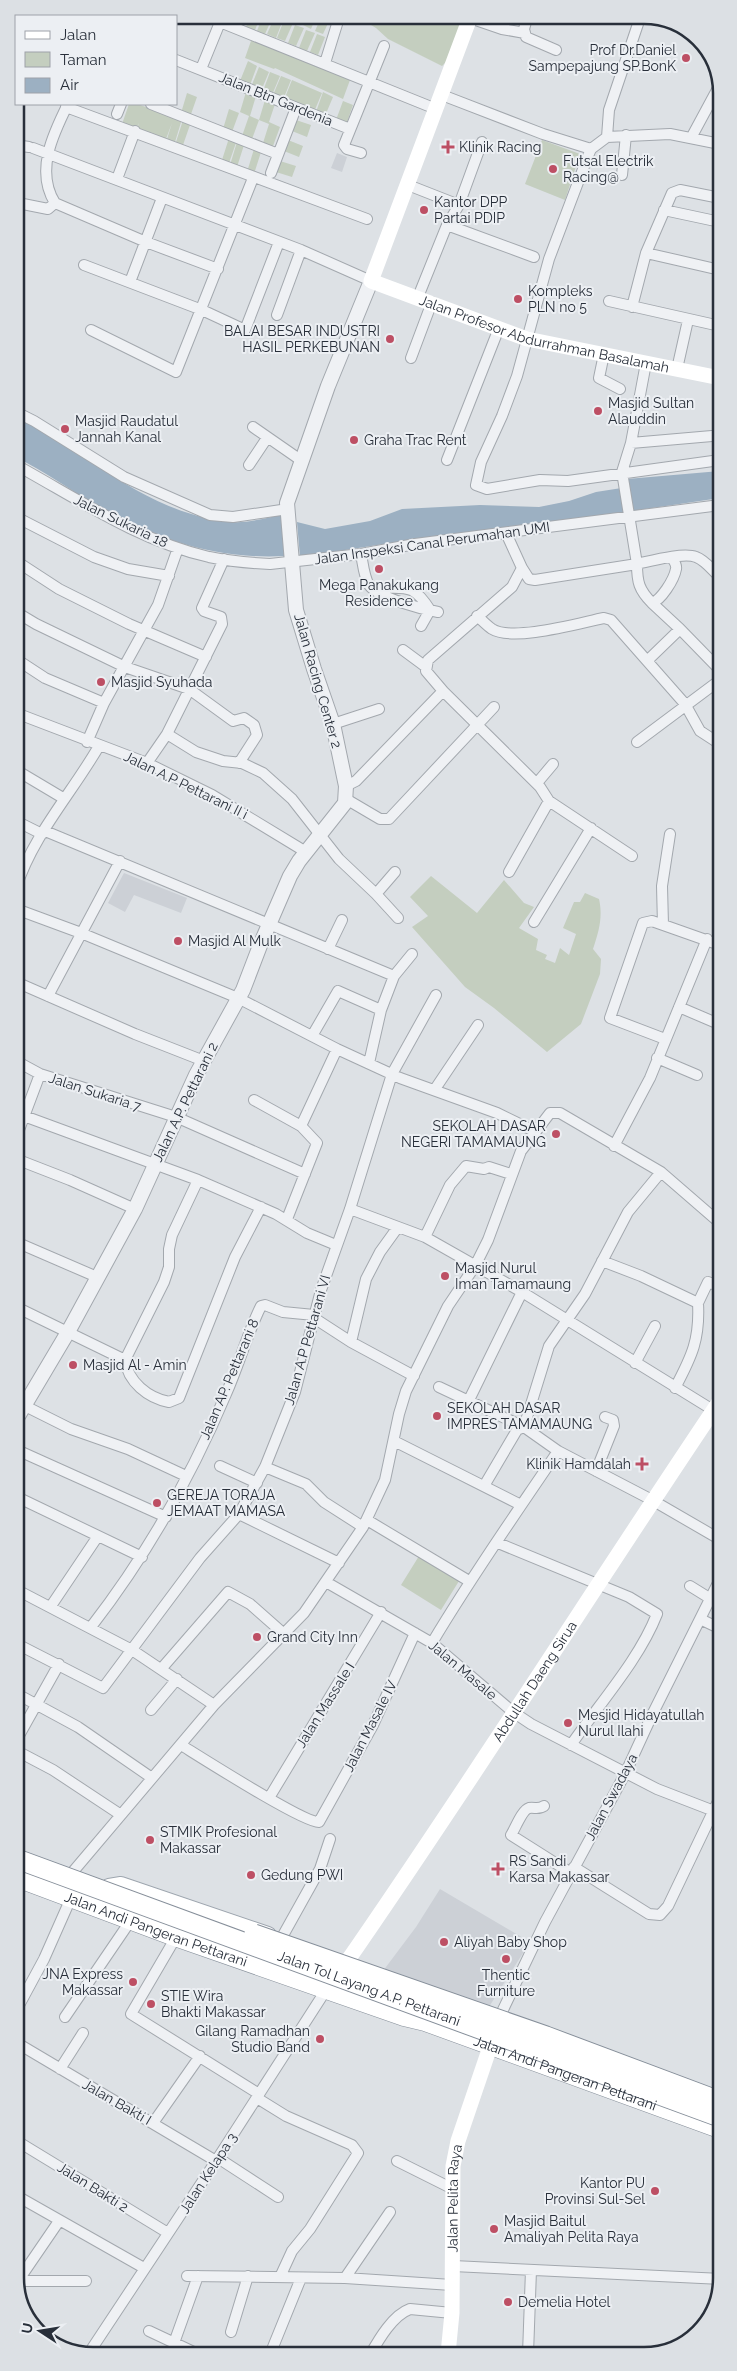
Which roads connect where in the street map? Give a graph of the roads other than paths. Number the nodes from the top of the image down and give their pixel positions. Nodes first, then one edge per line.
1 (220, 24) edge
2 (236, 24) edge
3 (337, 24) edge
4 (468, 24) edge
5 (495, 24) edge
6 (526, 24) edge
7 (638, 24) edge
8 (525, 33) junction
9 (384, 46) dead end
10 (556, 50) dead end
11 (178, 61) edge
12 (325, 63) junction
13 (201, 69) junction
14 (369, 80) junction
15 (713, 97) edge
16 (439, 102) junction
17 (67, 105) edge
18 (154, 105) edge
19 (296, 108) junction
20 (350, 129) junction
21 (135, 131) junction
22 (626, 135) junction
23 (607, 137) junction
24 (691, 138) junction
25 (482, 142) dead end
26 (713, 143) edge
27 (24, 146) edge
28 (591, 149) junction
29 (47, 152) junction
30 (361, 153) dead end
31 (278, 154) junction
32 (271, 173) dead end
33 (622, 175) dead end
34 (253, 178) junction
35 (116, 179) junction
36 (408, 185) junction
37 (713, 197) edge
38 (162, 198) junction
39 (55, 203) junction
40 (24, 204) edge
41 (459, 205) junction
42 (664, 210) junction
43 (366, 220) dead end
44 (713, 220) edge
45 (235, 224) junction
46 (447, 225) junction
47 (146, 242) junction
48 (279, 242) junction
49 (301, 250) junction
50 (646, 253) junction
51 (534, 257) dead end
52 (84, 265) dead end
53 (713, 268) edge
54 (218, 269) junction
55 (371, 281) junction
56 (130, 282) junction
57 (424, 300) junction
58 (609, 301) dead end
59 (632, 307) junction
60 (202, 310) junction
61 (277, 315) dead end
62 (688, 320) junction
63 (713, 325) edge
64 (499, 328) junction
65 (92, 330) dead end
66 (527, 339) junction
67 (604, 354) junction
68 (411, 358) dead end
69 (646, 363) junction
70 (677, 369) junction
71 (713, 377) edge
72 (620, 389) dead end
73 (24, 416) edge
74 (253, 427) dead end
75 (712, 436) dead end
76 (267, 438) junction
77 (631, 443) junction
78 (447, 460) dead end
79 (302, 461) junction
80 (713, 461) edge
81 (249, 465) dead end
82 (24, 470) edge
83 (623, 474) junction
84 (713, 506) edge
85 (288, 512) junction
86 (630, 516) junction
87 (24, 521) edge
88 (506, 533) junction
89 (178, 548) junction
90 (361, 554) junction
91 (672, 558) junction
92 (224, 559) junction
93 (292, 560) junction
94 (637, 564) junction
95 (24, 566) edge
96 (522, 568) junction
97 (713, 571) edge
98 (168, 576) junction
99 (370, 587) junction
100 (652, 603) junction
101 (434, 611) junction
102 (477, 616) junction
103 (24, 617) edge
104 (421, 626) dead end
105 (680, 628) junction
106 (145, 630) junction
107 (403, 650) dead end
108 (206, 657) junction
109 (648, 660) junction
110 (713, 663) edge
111 (24, 664) edge
112 (426, 667) junction
113 (125, 668) junction
114 (713, 685) edge
115 (189, 689) junction
116 (442, 691) junction
117 (104, 703) junction
118 (685, 704) junction
119 (494, 708) dead end
120 (379, 709) dead end
121 (24, 716) edge
122 (333, 724) junction
123 (479, 725) junction
124 (167, 734) junction
125 (713, 739) edge
126 (87, 742) junction
127 (637, 742) dead end
128 (99, 746) junction
129 (238, 763) junction
130 (147, 764) junction
131 (553, 764) dead end
132 (24, 775) edge
133 (537, 783) junction
134 (346, 793) junction
135 (63, 798) junction
136 (549, 801) junction
137 (24, 824) edge
138 (591, 828) junction
139 (44, 833) junction
140 (322, 834) junction
141 (670, 834) dead end
142 (306, 852) junction
143 (632, 856) dead end
144 (24, 861) edge
145 (120, 861) junction
146 (395, 872) dead end
147 (509, 872) dead end
148 (376, 894) junction
149 (24, 912) edge
150 (398, 918) dead end
151 (342, 920) dead end
152 (534, 922) dead end
153 (663, 924) junction
154 (268, 925) junction
155 (81, 933) junction
156 (707, 939) junction
157 (713, 941) edge
158 (328, 948) junction
159 (412, 954) dead end
160 (394, 976) junction
161 (24, 986) edge
162 (436, 995) dead end
163 (48, 996) junction
164 (238, 998) junction
165 (679, 1007) junction
166 (381, 1010) junction
167 (713, 1022) edge
168 (478, 1025) dead end
169 (312, 1036) junction
170 (665, 1039) junction
171 (337, 1049) junction
172 (658, 1058) junction
173 (204, 1061) junction
174 (369, 1064) junction
175 (24, 1065) edge
176 (40, 1074) junction
177 (392, 1074) junction
178 (697, 1075) dead end
179 (435, 1089) junction
180 (254, 1100) dead end
181 (24, 1116) joint
182 (176, 1117) junction
183 (301, 1126) junction
184 (536, 1132) junction
185 (614, 1146) junction
186 (24, 1162) edge
187 (156, 1163) junction
188 (661, 1172) junction
189 (305, 1174) junction
190 (511, 1174) junction
191 (198, 1180) junction
192 (261, 1207) junction
193 (135, 1209) junction
194 (350, 1209) junction
195 (713, 1217) edge
196 (286, 1219) junction
197 (398, 1227) junction
198 (425, 1237) junction
199 (24, 1245) edge
200 (336, 1245) junction
201 (602, 1261) junction
202 (475, 1266) junction
203 (97, 1277) junction
204 (713, 1284) edge
205 (522, 1292) junction
206 (698, 1303) junction
207 (24, 1311) edge
208 (314, 1316) junction
209 (568, 1321) junction
210 (655, 1326) dead end
211 (68, 1332) junction
212 (351, 1342) junction
213 (124, 1360) junction
214 (634, 1363) junction
215 (414, 1376) junction
216 (439, 1388) dead end
217 (675, 1388) junction
218 (24, 1400) edge
219 (468, 1402) junction
220 (713, 1405) edge
221 (24, 1410) edge
222 (605, 1416) dead end
223 (713, 1416) edge
224 (524, 1427) junction
225 (394, 1441) junction
226 (558, 1452) junction
227 (24, 1453) edge
228 (220, 1466) dead end
229 (265, 1467) junction
230 (596, 1471) junction
231 (186, 1476) junction
232 (257, 1483) junction
233 (484, 1486) junction
234 (24, 1500) edge
235 (652, 1500) junction
236 (521, 1506) junction
237 (238, 1514) junction
238 (166, 1517) junction
239 (365, 1523) junction
240 (713, 1535) edge
241 (98, 1536) junction
242 (498, 1543) junction
243 (142, 1557) junction
244 (338, 1563) junction
245 (469, 1580) junction
246 (326, 1582) junction
247 (598, 1585) junction
248 (690, 1586) dead end
249 (24, 1593) edge
250 (713, 1597) edge
251 (713, 1601) edge
252 (51, 1606) junction
253 (381, 1612) junction
254 (700, 1619) junction
255 (713, 1625) edge
256 (91, 1627) junction
257 (415, 1632) junction
258 (284, 1634) junction
259 (432, 1643) junction
260 (24, 1647) edge
261 (132, 1650) junction
262 (60, 1664) junction
263 (162, 1668) junction
264 (177, 1679) junction
265 (24, 1698) edge
266 (37, 1704) junction
267 (214, 1705) junction
268 (151, 1710) dead end
269 (513, 1712) junction
270 (24, 1727) edge
271 (571, 1745) junction
272 (182, 1746) junction
273 (24, 1755) edge
274 (625, 1774) junction
275 (152, 1778) junction
276 (269, 1798) junction
277 (544, 1806) dead end
278 (713, 1811) edge
279 (713, 1813) edge
280 (121, 1815) junction
281 (330, 1839) dead end
282 (24, 1858) edge
283 (24, 1862) edge
284 (573, 1870) junction
285 (24, 1871) edge
286 (24, 1880) edge
287 (75, 1885) junction
288 (24, 1887) edge
289 (43, 1887) junction
290 (109, 1887) junction
291 (185, 1914) junction
292 (131, 1920) junction
293 (247, 1932) junction
294 (176, 1937) junction
295 (281, 1940) junction
296 (234, 1958) junction
297 (346, 1963) junction
298 (24, 1990) edge
299 (326, 1990) junction
300 (66, 2017) dead end
301 (506, 2022) junction
302 (83, 2033) dead end
303 (24, 2047) edge
304 (490, 2047) junction
305 (200, 2056) junction
306 (60, 2069) junction
307 (258, 2096) junction
308 (713, 2099) edge
309 (713, 2099) edge
310 (713, 2115) edge
311 (713, 2121) edge
312 (153, 2124) junction
313 (713, 2127) edge
314 (24, 2145) edge
315 (217, 2160) junction
316 (397, 2160) dead end
317 (453, 2189) junction
318 (278, 2197) dead end
319 (24, 2200) edge
320 (390, 2212) dead end
321 (59, 2221) junction
322 (168, 2234) junction
323 (453, 2266) junction
324 (144, 2268) junction
325 (531, 2270) junction
326 (24, 2272) edge
327 (186, 2276) dead end
328 (198, 2276) junction
329 (248, 2276) junction
330 (280, 2277) junction
331 (301, 2278) junction
332 (345, 2278) junction
333 (713, 2280) edge
334 (24, 2281) edge
335 (86, 2281) dead end
336 (452, 2285) junction
337 (452, 2313) junction
338 (149, 2331) dead end
339 (231, 2332) dead end
340 (174, 2343) junction
341 (93, 2347) edge
342 (183, 2347) edge
343 (273, 2347) dead end
344 (375, 2347) edge
345 (449, 2347) edge
346 (528, 2347) edge

1 - 13 street, Jalan Btn Gardenia
2 - 12 street, Jalan Btn Gardenia
3 - 12 street
4 - 16 main road
5 - 8 street
6 - 8 street
7 - 23 street
8 - 10 street
9 - 14 street
11 - 13 street, Jalan Btn Gardenia
12 - 14 street, Jalan Btn Gardenia
13 - 19 street, Jalan Btn Gardenia
14 - 16 street, Jalan Btn Gardenia
14 - 20 street
15 - 24 street
16 - 28 street, Jalan Btn Gardenia
16 - 36 main road
17 - 21 street
17 - 29 street
18 - 31 street
19 - 20 street, Jalan Btn Gardenia
19 - 31 street
20 - 30 street
21 - 34 street
21 - 35 street
22 - 23 street
22 - 24 street
22 - 33 street
23 - 28 street
24 - 26 street
25 - 41 street
27 - 29 street
28 - 66 street
29 - 35 street
29 - 39 street
31 - 32 street
34 - 43 street
34 - 45 street
35 - 38 street
36 - 41 street
36 - 55 main road
37 - 42 street
38 - 45 street
38 - 47 street
39 - 40 street
39 - 47 street
41 - 46 street
42 - 44 street
42 - 50 street
45 - 48 street
45 - 54 street
46 - 51 street
46 - 57 street
47 - 54 street
47 - 56 street
48 - 49 street
48 - 60 street
49 - 55 street
49 - 61 street
50 - 53 street
50 - 59 street
52 - 56 street
54 - 60 street
55 - 57 main road, Jalan Profesor Abdurrahman Basalamah
55 - 79 street
56 - 60 street
57 - 64 main road, Jalan Profesor Abdurrahman Basalamah
57 - 68 street
58 - 59 street
59 - 62 street
60 - 65 street
62 - 63 street
62 - 70 street
64 - 66 main road, Jalan Profesor Abdurrahman Basalamah
64 - 78 street
66 - 67 main road, Jalan Profesor Abdurrahman Basalamah
66 - 83 street
67 - 69 main road, Jalan Profesor Abdurrahman Basalamah
67 - 72 street
69 - 70 main road, Jalan Profesor Abdurrahman Basalamah
69 - 77 street
70 - 71 main road, Jalan Profesor Abdurrahman Basalamah
73 - 85 street
74 - 76 street
75 - 77 street
76 - 79 street
76 - 81 street
77 - 83 street
79 - 85 street
80 - 83 street
82 - 89 street, Jalan Sukaria 18
83 - 86 street
84 - 86 street, Jalan Inspeksi Canal Perumahan UMI
85 - 93 street, Jalan Racing Center 2
86 - 88 street, Jalan Inspeksi Canal Perumahan UMI
86 - 94 street
87 - 98 street
88 - 90 street, Jalan Inspeksi Canal Perumahan UMI
88 - 96 street
89 - 92 street, Jalan Sukaria 18
89 - 98 street
90 - 93 street, Jalan Inspeksi Canal Perumahan UMI
90 - 99 street
91 - 94 street
91 - 97 street
91 - 100 street
92 - 93 street, Jalan Sukaria 18
92 - 108 street
93 - 122 street, Jalan Racing Center 2
94 - 96 street
94 - 100 street
95 - 106 street
96 - 102 street
98 - 106 street
99 - 101 street
99 - 101 street
100 - 105 street
101 - 104 street
102 - 109 street
102 - 112 street
103 - 113 street
105 - 109 street
105 - 110 street
106 - 108 street
106 - 113 street
107 - 112 street
108 - 115 street
109 - 118 street
111 - 117 street
112 - 116 street
113 - 115 street
113 - 117 street
114 - 118 street
115 - 124 street
115 - 129 street
116 - 123 street
116 - 134 street
117 - 126 street
118 - 125 street
118 - 127 street
119 - 123 street
120 - 122 street
121 - 126 street, Jalan A.P Pettarani II i
122 - 134 street, Jalan Racing Center 2
123 - 133 street
123 - 134 street
124 - 129 street
124 - 130 street
126 - 128 street, Jalan A.P Pettarani II i
128 - 130 street, Jalan A.P Pettarani II i
128 - 135 street
129 - 140 street
130 - 142 street, Jalan A.P Pettarani II i
131 - 133 street
132 - 135 street
133 - 136 street
134 - 140 street, Jalan A.P. Pettarani 2
135 - 139 street
136 - 138 street
136 - 147 street
137 - 139 street
138 - 143 street
138 - 152 street
139 - 144 street
139 - 145 street
140 - 142 street, Jalan A.P. Pettarani 2
140 - 148 street
141 - 153 street
142 - 154 street, Jalan A.P. Pettarani 2
145 - 154 street
145 - 155 street
146 - 148 street
148 - 150 street
149 - 155 street
151 - 158 street
153 - 156 street
153 - 170 street
154 - 158 street
154 - 164 street, Jalan A.P. Pettarani 2
155 - 163 street
155 - 164 street
156 - 157 street
156 - 165 street
158 - 160 street
159 - 160 street
160 - 166 street
161 - 163 street
162 - 177 street, Jalan A.P Pettarani VI
163 - 173 street
164 - 169 street
164 - 173 street, Jalan A.P. Pettarani 2
165 - 167 street
165 - 170 street
166 - 169 street
166 - 174 street
168 - 179 street
169 - 171 street
170 - 172 street
171 - 174 street
171 - 183 street
172 - 178 street
172 - 185 street
173 - 182 street, Jalan A.P. Pettarani 2
174 - 177 street
175 - 176 street, Jalan Sukaria 7
176 - 181 street
176 - 182 street, Jalan Sukaria 7
177 - 179 street
177 - 194 street, Jalan A.P Pettarani VI
179 - 184 street
180 - 183 street
181 - 187 street
182 - 187 street, Jalan A.P. Pettarani 2
182 - 189 street, Jalan Sukaria 7
183 - 189 street
184 - 185 street
184 - 190 street
185 - 188 street
186 - 193 street
187 - 191 street
187 - 193 street, Jalan A.P. Pettarani 2
188 - 195 street
188 - 201 street
189 - 196 street
190 - 198 street
190 - 202 street
191 - 192 street
191 - 213 street
192 - 196 street
192 - 213 street
193 - 203 street, Jalan A.P. Pettarani 2
194 - 197 street
194 - 200 street, Jalan A.P Pettarani VI
196 - 200 street
197 - 198 street
197 - 212 street
198 - 202 street
199 - 203 street
200 - 208 street, Jalan A.P Pettarani VI
201 - 206 street
201 - 209 street
202 - 205 street
202 - 215 street
203 - 211 street, Jalan A.P. Pettarani 2
204 - 206 street
205 - 209 street
205 - 219 street
206 - 217 street
207 - 211 street
208 - 212 street
208 - 229 street, Jalan A.P Pettarani VI
208 - 231 street, Jalan AP. Pettarani 8
209 - 214 street
209 - 224 street
210 - 214 street
211 - 213 street
211 - 218 street, Jalan A.P. Pettarani 2
212 - 215 street
214 - 217 street
215 - 225 street
216 - 219 street
217 - 220 street
219 - 224 street
221 - 231 street
222 - 230 street
223 - 235 main road, Abdullah Daeng Sirua
224 - 226 street
224 - 233 street
225 - 233 street
225 - 239 street
226 - 230 street
226 - 236 street
227 - 238 street
228 - 232 street
229 - 232 street, Jalan A.P Pettarani VI
229 - 239 street
230 - 235 street
231 - 238 street, Jalan AP. Pettarani 8
232 - 237 street, Jalan A.P Pettarani VI
233 - 236 street
234 - 241 street
235 - 240 street
235 - 247 main road, Abdullah Daeng Sirua
236 - 242 street
237 - 244 street
237 - 261 street, Jalan A.P Pettarani VI
238 - 243 street, Jalan AP. Pettarani 8
239 - 244 street
239 - 245 street
241 - 243 street
241 - 252 street
242 - 245 street
242 - 247 street
243 - 256 street, Jalan AP. Pettarani 8
244 - 246 street
245 - 259 street
246 - 253 street, Jalan Masale
246 - 258 street
247 - 269 main road, Abdullah Daeng Sirua
247 - 271 street
248 - 250 street
249 - 252 street
251 - 254 street, Jalan Swadaya
252 - 256 street
253 - 257 street, Jalan Masale
253 - 276 street, Jalan Massale I
254 - 255 street
254 - 274 street, Jalan Swadaya
256 - 261 street
257 - 259 street, Jalan Masale
257 - 276 street, Jalan Masale IV
258 - 263 street
258 - 267 street
259 - 269 street, Jalan Masale
260 - 262 street
261 - 262 street, Jalan A.P Pettarani VI
261 - 263 street
262 - 266 street
263 - 264 street
264 - 267 street
264 - 268 street
265 - 266 street
266 - 270 street
266 - 275 street
267 - 272 street
269 - 271 street, Jalan Masale
269 - 297 main road, Abdullah Daeng Sirua
271 - 274 street, Jalan Masale
272 - 275 street
272 - 276 street
273 - 280 street
274 - 278 street, Jalan Masale
274 - 284 street, Jalan Swadaya
275 - 280 street
277 - 284 street
279 - 284 street
280 - 287 street
281 - 295 street
282 - 287 highway, Jalan Andi Pangeran Pettarani
283 - 287 highway, Jalan Tol Layang A.P. Pettarani, bridge
284 - 301 street, Jalan Swadaya
285 - 311 highway, Jalan Tol Layang A.P. Pettarani
286 - 289 highway, Jalan Andi Pangeran Pettarani
287 - 289 highway, Jalan Andi Pangeran Pettarani
287 - 290 highway, Jalan Andi Pangeran Pettarani
287 - 292 highway, Jalan Andi Pangeran Pettarani
287 - 298 street
287 - 308 highway, bridge
287 - 310 highway, Jalan Tol Layang A.P. Pettarani, bridge
288 - 289 highway, Jalan Andi Pangeran Pettarani
290 - 291 highway, Jalan Andi Pangeran Pettarani
290 - 293 main road, Jalan Andi Pangeran Pettarani
291 - 293 highway, Jalan Andi Pangeran Pettarani
291 - 294 highway
292 - 294 highway, Jalan Andi Pangeran Pettarani
292 - 300 street
293 - 295 main road, Jalan Andi Pangeran Pettarani
293 - 296 highway
293 - 301 highway, Jalan Andi Pangeran Pettarani
294 - 296 highway, Jalan Andi Pangeran Pettarani
294 - 305 street
295 - 297 main road, Jalan Andi Pangeran Pettarani
296 - 299 highway, Jalan Andi Pangeran Pettarani
297 - 301 main road, Jalan Andi Pangeran Pettarani
299 - 304 highway, Jalan Andi Pangeran Pettarani
299 - 307 street, Jalan Kelapa 3
301 - 309 highway
302 - 306 street
303 - 306 street, Jalan Bakti I
304 - 313 highway, Jalan Andi Pangeran Pettarani
304 - 317 main road, Jalan Pelita Raya
305 - 307 street
305 - 312 street
306 - 312 street, Jalan Bakti I
307 - 315 street, Jalan Kelapa 3
307 - 330 street
312 - 315 street, Jalan Bakti I
314 - 322 street, Jalan Bakti 2
315 - 318 street, Jalan Bakti I
315 - 322 street, Jalan Kelapa 3
316 - 317 street
317 - 323 main road, Jalan Pelita Raya
319 - 321 street
320 - 332 street
321 - 324 street
321 - 326 street
322 - 324 street, Jalan Kelapa 3
323 - 325 street
323 - 336 main road, Jalan Pelita Raya
324 - 341 street, Jalan Kelapa 3
325 - 333 street
325 - 346 street
327 - 328 street
328 - 329 street
328 - 340 street
329 - 330 street
329 - 339 street
330 - 331 street
331 - 332 street
331 - 343 street
332 - 336 street
334 - 335 street
336 - 337 main road, Jalan Pelita Raya
337 - 344 street
337 - 345 main road, Jalan Pelita Raya
338 - 340 street
340 - 342 street

